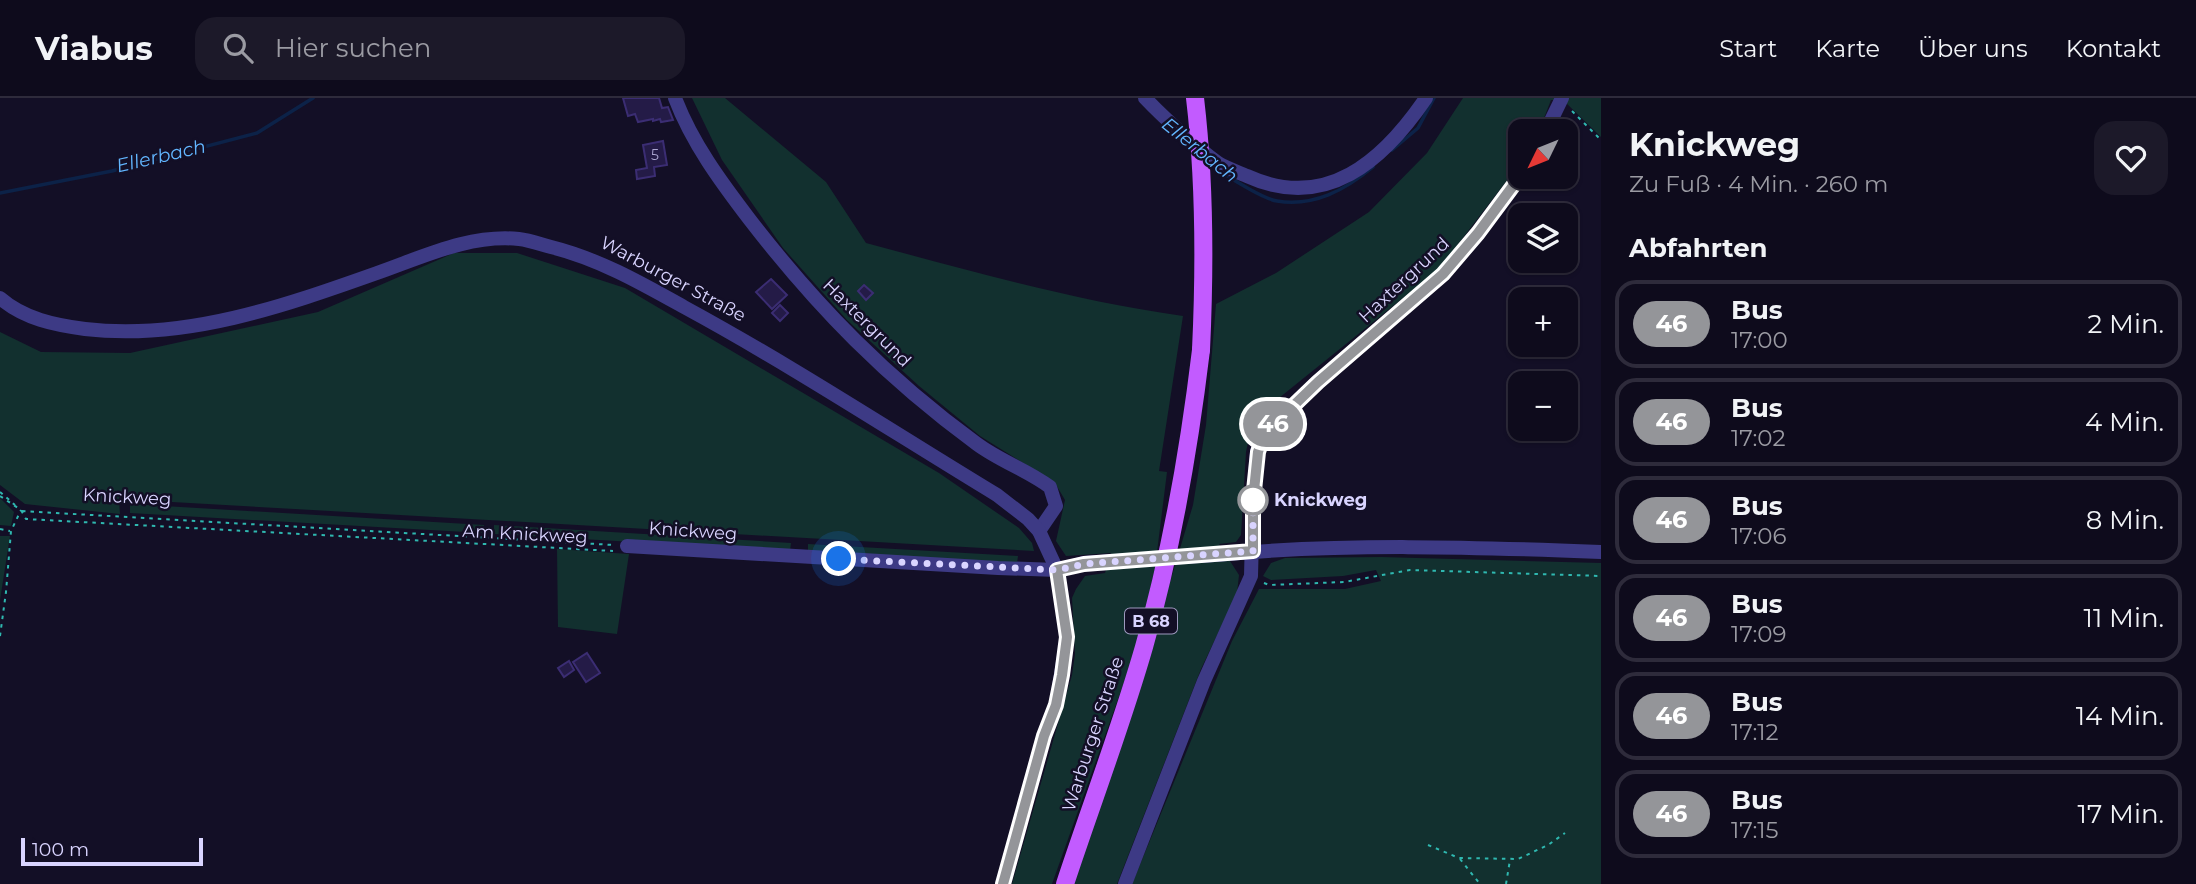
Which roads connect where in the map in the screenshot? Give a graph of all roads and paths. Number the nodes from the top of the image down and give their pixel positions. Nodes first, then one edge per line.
1 (675, 98) edge
2 (1145, 98) edge
3 (1195, 98) edge
4 (1426, 98) edge
5 (1566, 103) edge
6 (1555, 119) edge
7 (1601, 140) edge
8 (1511, 189) edge
9 (0, 298) edge
10 (0, 494) edge
11 (21, 510) junction
12 (0, 530) edge
13 (11, 531) junction
14 (1039, 531) junction
15 (627, 546) joint
16 (612, 551) dead end
17 (1253, 551) junction
18 (1601, 552) edge
19 (1057, 570) junction
20 (1251, 576) junction
21 (1601, 576) edge
22 (0, 592) edge
23 (6, 593) junction
24 (0, 636) edge
25 (1565, 833) dead end
26 (1428, 845) dead end
27 (1459, 858) junction
28 (1510, 859) junction
29 (1003, 884) edge
30 (1065, 884) edge
31 (1125, 884) edge
32 (1480, 884) edge
33 (1506, 884) edge

1 - 14 street, Haxtergrund
2 - 4 street
3 - 30 main road, Warburger Straße / B 68, bridge
5 - 6 street
5 - 7 path
8 - 17 street, Haxtergrund
9 - 14 street, Warburger Straße
10 - 11 path
11 - 13 path
11 - 15 path, Knickweg
11 - 16 path, Am Knickweg
12 - 13 path
13 - 23 path
14 - 19 street, Warburger Straße
15 - 19 street, Knickweg
17 - 18 street, Knickweg
17 - 19 street, Knickweg, bridge
17 - 20 street, Haxtergrund
19 - 29 street, Warburger Straße
20 - 21 path
20 - 31 street, Haxtergrund
22 - 23 path
23 - 24 path
25 - 28 path
26 - 27 path
27 - 28 path
27 - 32 path
28 - 33 path

